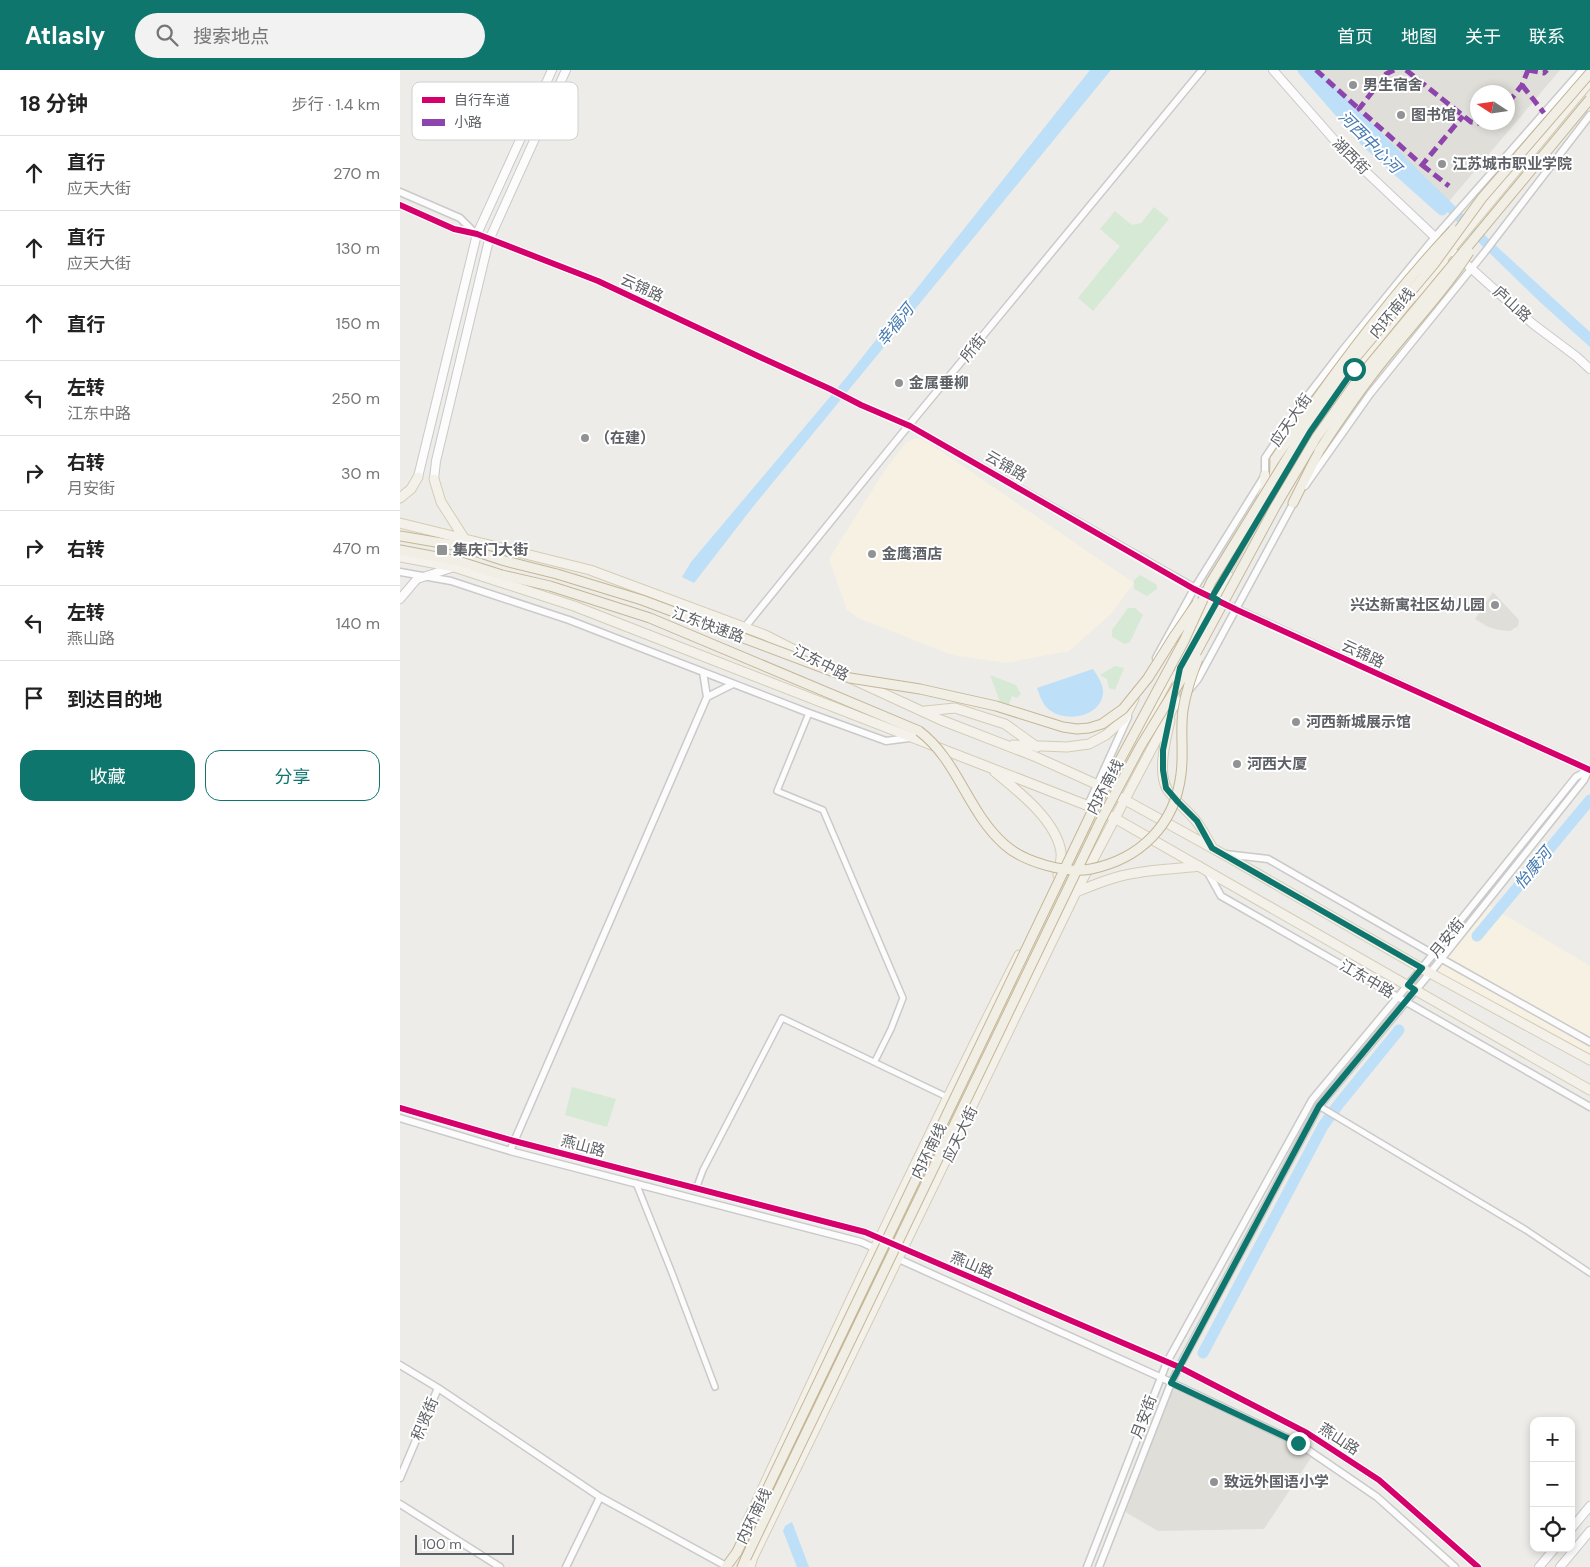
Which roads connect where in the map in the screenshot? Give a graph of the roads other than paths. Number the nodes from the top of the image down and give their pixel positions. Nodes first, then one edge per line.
1 (552, 70) edge
2 (566, 70) edge
3 (1202, 70) edge
4 (1273, 70) edge
5 (1582, 70) edge
6 (1590, 73) edge
7 (1590, 81) edge
8 (547, 82) edge
9 (561, 82) edge
10 (1590, 88) edge
11 (1590, 98) edge
12 (1590, 115) edge
13 (520, 140) edge
14 (534, 140) edge
15 (400, 192) edge
16 (1482, 198) junction
17 (400, 204) edge
18 (1496, 212) junction
19 (477, 234) junction
20 (1435, 237) junction
21 (489, 240) junction
22 (1452, 251) junction
23 (1471, 268) junction
24 (1590, 369) edge
25 (910, 426) junction
26 (1265, 475) junction
27 (418, 477) joint
28 (434, 479) joint
29 (1274, 489) junction
30 (400, 498) edge
31 (1293, 503) junction
32 (400, 523) edge
33 (400, 536) edge
34 (464, 538) junction
35 (400, 550) edge
36 (400, 557) edge
37 (454, 567) junction
38 (400, 572) edge
39 (426, 577) junction
40 (1211, 582) junction
41 (1194, 588) junction
42 (400, 599) edge
43 (1215, 599) junction
44 (1237, 610) junction
45 (1218, 612) junction
46 (745, 627) junction
47 (703, 672) junction
48 (1144, 679) junction
49 (733, 684) junction
50 (707, 697) junction
51 (923, 712) junction
52 (1171, 712) junction
53 (809, 713) junction
54 (916, 734) junction
55 (1005, 745) junction
56 (1037, 747) junction
57 (989, 767) junction
58 (1590, 769) edge
59 (1098, 785) junction
60 (1110, 791) junction
61 (1124, 799) junction
62 (1088, 805) junction
63 (1099, 810) junction
64 (1115, 818) junction
65 (1090, 822) junction
66 (1212, 848) junction
67 (1223, 854) junction
68 (1203, 868) junction
69 (1058, 878) junction
70 (1076, 892) junction
71 (1433, 954) junction
72 (1441, 959) junction
73 (1426, 971) junction
74 (1411, 987) junction
75 (1398, 996) junction
76 (1406, 1001) junction
77 (1590, 1042) edge
78 (1590, 1060) edge
79 (875, 1061) junction
80 (1590, 1090) edge
81 (947, 1097) junction
82 (1320, 1106) junction
83 (1590, 1106) edge
84 (400, 1108) edge
85 (400, 1118) edge
86 (514, 1141) junction
87 (510, 1151) junction
88 (636, 1183) junction
89 (696, 1189) junction
90 (878, 1239) junction
91 (874, 1248) junction
92 (903, 1250) junction
93 (899, 1259) junction
94 (1590, 1273) edge
95 (1167, 1362) junction
96 (400, 1365) edge
97 (1179, 1367) junction
98 (1160, 1377) junction
99 (1171, 1383) junction
100 (715, 1387) dead end
101 (438, 1388) junction
102 (400, 1478) edge
103 (600, 1497) junction
104 (400, 1504) edge
105 (1590, 1506) edge
106 (1575, 1524) edge
107 (1590, 1531) edge
108 (1552, 1552) edge
109 (747, 1564) edge
110 (500, 1567) edge
111 (566, 1567) edge
112 (727, 1567) edge
113 (1087, 1567) edge
114 (1099, 1567) edge
115 (1456, 1567) edge
116 (1478, 1567) edge
117 (1539, 1567) edge
118 (1560, 1567) edge

1 - 8 main road
2 - 9 main road
3 - 25 street, 所街
4 - 20 main road, 湖西街
5 - 20 street, 应天大街
6 - 16 highway, 内环南线, bridge
7 - 22 main road, 应天大街
10 - 22 main road, 应天大街
11 - 18 highway, 内环南线, bridge
12 - 23 street, 应天大街
13 - 19 main road
14 - 21 main road
15 - 19 street, 云锦路
16 - 29 highway, bridge
16 - 40 highway, 内环南线, bridge
17 - 19 street, 云锦路
18 - 31 highway, bridge
18 - 45 highway, 内环南线, bridge
19 - 21 street, 云锦路
19 - 27 main road
20 - 22 main road, 庐山路
20 - 26 street, 应天大街
21 - 25 street, 云锦路
21 - 28 main road
22 - 23 main road, 庐山路
22 - 29 main road, 应天大街
22 - 43 main road, 应天大街
23 - 24 main road, 庐山路
23 - 31 street, 应天大街
25 - 41 street, 云锦路
25 - 46 street, 所街
26 - 41 street, 应天大街
26 - 43 main road
27 - 30 main road
28 - 34 main road
29 - 43 main road, 应天大街
31 - 44 street, 应天大街
32 - 34 main road, 江东中路
33 - 40 highway, 江东快速路, bridge
34 - 46 main road, 江东中路
35 - 54 highway, 江东快速路
36 - 37 main road, 江东中路
37 - 39 main road
37 - 54 main road, 江东中路
38 - 39 street
39 - 42 main road
39 - 47 street
40 - 112 highway, 内环南线, bridge
41 - 43 street, 云锦路
41 - 48 street, 应天大街
43 - 44 street, 云锦路
43 - 52 main road, 应天大街
43 - 60 main road, 应天大街
44 - 52 street, 应天大街
44 - 58 street, 云锦路
45 - 54 highway, 江东快速路, bridge
45 - 109 highway, 内环南线, bridge
46 - 51 main road, 江东中路
47 - 49 street
47 - 50 street
48 - 56 main road
48 - 59 street, 应天大街
49 - 50 street
49 - 53 street
50 - 86 street
51 - 55 main road, 江东中路
51 - 56 main road
52 - 61 main road, 应天大街
52 - 66 main road
53 - 54 street
53 - 79 street
54 - 57 main road, 江东中路
55 - 56 main road
55 - 59 main road, 江东中路
57 - 62 main road, 江东中路
57 - 69 main road
58 - 71 street, 月安街
58 - 72 street
59 - 60 main road, 江东中路
59 - 62 street, 应天大街
60 - 61 main road, 江东中路
60 - 63 main road, 应天大街
61 - 64 main road, 应天大街
61 - 66 main road, 江东中路
62 - 63 main road, 江东中路
62 - 65 street
63 - 64 main road, 江东中路
63 - 65 main road, 应天大街
64 - 68 main road, 江东中路
64 - 70 main road, 应天大街
65 - 69 main road, 应天大街
66 - 67 main road, 江东中路
67 - 71 street, 江东中路
67 - 73 main road, 江东中路
68 - 70 main road
68 - 74 main road, 江东中路
68 - 75 street, 江东中路
69 - 81 main road, 应天大街
70 - 92 main road, 应天大街
71 - 72 street, 江东中路
71 - 73 street, 月安街
72 - 73 street
72 - 77 street, 江东中路
73 - 74 street, 月安街
73 - 78 main road, 江东中路
74 - 75 street, 月安街
74 - 76 street
74 - 80 main road, 江东中路
75 - 76 street, 江东中路
75 - 95 street, 月安街
76 - 82 street
76 - 83 street, 江东中路
79 - 81 street
79 - 89 street
81 - 90 main road, 应天大街
82 - 94 street
82 - 97 street
84 - 86 street, 燕山路
85 - 87 street, 燕山路
86 - 87 street
86 - 89 street, 燕山路
87 - 88 street, 燕山路
88 - 91 street, 燕山路
88 - 100 street
89 - 90 street, 燕山路
90 - 91 main road, 应天大街
90 - 92 street, 燕山路
91 - 93 street, 燕山路
91 - 112 main road, 应天大街
92 - 93 main road, 应天大街
92 - 95 street, 燕山路
93 - 98 street, 燕山路
93 - 109 main road, 应天大街
95 - 97 street, 燕山路
95 - 98 street, 月安街
96 - 101 street
97 - 99 street
97 - 116 street, 燕山路
98 - 99 street, 燕山路
98 - 113 street, 月安街
99 - 114 street
99 - 115 street, 燕山路
101 - 102 street, 积贤街
101 - 103 street
103 - 111 street
103 - 112 street
104 - 110 street
105 - 106 main road
107 - 118 main road
108 - 117 main road

